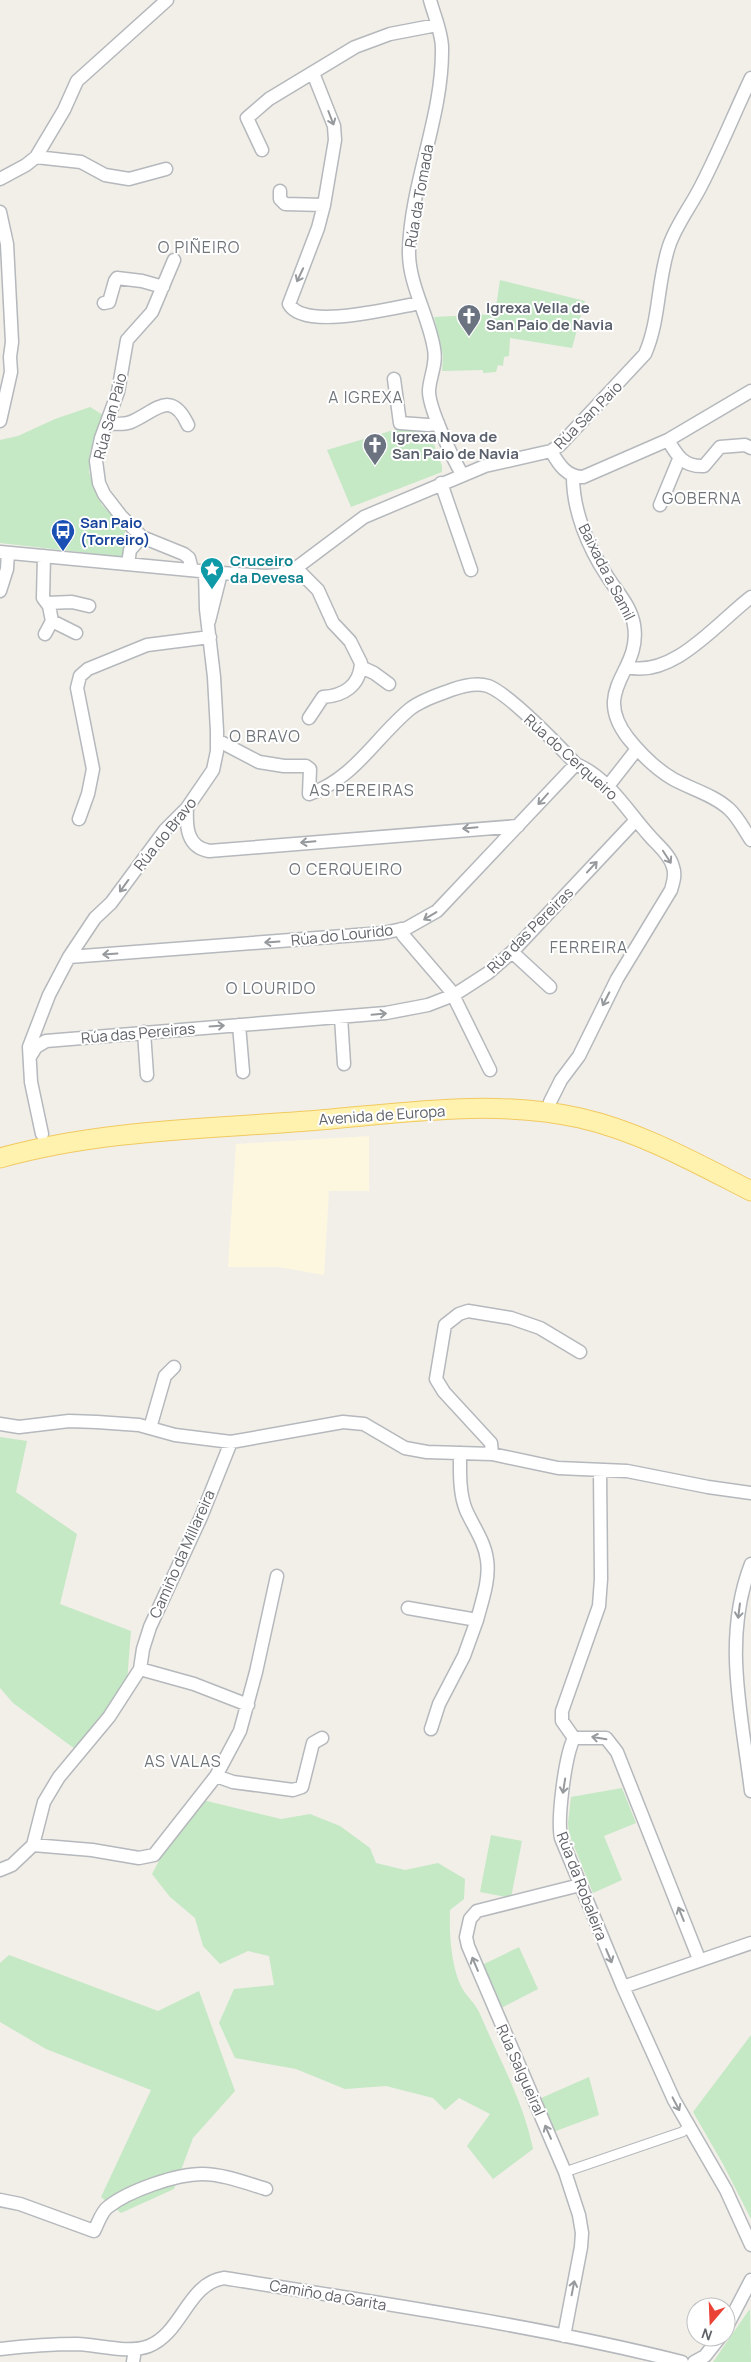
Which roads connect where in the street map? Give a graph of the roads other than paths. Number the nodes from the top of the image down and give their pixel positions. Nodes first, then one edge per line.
1 (167, 0) edge
2 (430, 0) edge
3 (437, 25) junction
4 (313, 73) junction
5 (751, 78) edge
6 (262, 150) dead end
7 (36, 157) junction
8 (166, 169) dead end
9 (0, 179) edge
10 (280, 191) dead end
11 (324, 205) junction
12 (0, 212) edge
13 (174, 260) dead end
14 (163, 287) junction
15 (104, 303) dead end
16 (420, 303) junction
17 (5, 354) edge
18 (394, 379) dead end
19 (751, 391) edge
20 (0, 421) edge
21 (438, 423) junction
22 (107, 424) junction
23 (188, 425) dead end
24 (668, 440) junction
25 (751, 448) edge
26 (551, 451) junction
27 (679, 459) junction
28 (462, 474) junction
29 (573, 477) junction
30 (441, 483) junction
31 (660, 504) dead end
32 (142, 537) junction
33 (4, 552) edge
34 (44, 556) junction
35 (128, 564) junction
36 (296, 568) junction
37 (471, 570) dead end
38 (199, 571) junction
39 (221, 573) junction
40 (0, 591) edge
41 (751, 597) edge
42 (47, 603) junction
43 (88, 606) dead end
44 (52, 621) junction
45 (209, 621) junction
46 (76, 633) dead end
47 (45, 634) dead end
48 (210, 637) junction
49 (361, 667) junction
50 (627, 667) junction
51 (389, 684) dead end
52 (309, 718) dead end
53 (217, 740) junction
54 (637, 749) junction
55 (576, 764) junction
56 (608, 786) junction
57 (187, 808) junction
58 (79, 819) dead end
59 (636, 820) junction
60 (518, 826) junction
61 (165, 830) junction
62 (188, 836) junction
63 (751, 840) edge
64 (400, 929) junction
65 (512, 952) junction
66 (69, 957) junction
67 (550, 987) dead end
68 (454, 995) junction
69 (341, 1017) junction
70 (38, 1024) junction
71 (239, 1025) junction
72 (144, 1032) junction
73 (46, 1040) junction
74 (30, 1057) junction
75 (344, 1064) dead end
76 (490, 1070) dead end
77 (243, 1072) dead end
78 (147, 1074) dead end
79 (550, 1102) junction
80 (42, 1134) junction
81 (0, 1146) edge
82 (0, 1158) edge
83 (751, 1179) edge
84 (751, 1191) edge
85 (580, 1352) dead end
86 (174, 1367) dead end
87 (0, 1424) edge
88 (150, 1428) junction
89 (231, 1442) junction
90 (460, 1453) junction
91 (492, 1454) junction
92 (600, 1470) junction
93 (751, 1493) edge
94 (751, 1564) edge
95 (277, 1576) dead end
96 (408, 1608) dead end
97 (477, 1620) junction
98 (140, 1669) junction
99 (248, 1705) junction
100 (431, 1729) dead end
101 (322, 1738) dead end
102 (574, 1738) junction
103 (216, 1776) junction
104 (751, 1785) edge
105 (33, 1845) junction
106 (0, 1870) edge
107 (580, 1885) junction
108 (751, 1943) edge
109 (699, 1959) junction
110 (623, 1987) junction
111 (689, 2127) junction
112 (565, 2172) junction
113 (266, 2188) dead end
114 (0, 2200) edge
115 (751, 2245) edge
116 (751, 2280) edge
117 (736, 2309) edge
118 (564, 2336) junction
119 (712, 2347) edge
120 (0, 2349) edge
121 (134, 2356) edge
122 (682, 2362) edge
123 (694, 2362) edge

1 - 7 street
2 - 3 street, Rúa da Tomada
3 - 4 street
3 - 16 street, Rúa da Tomada
4 - 6 street
4 -> 11 street
5 - 26 street, Rúa San Paio
7 - 8 street
7 - 9 street
10 - 11 street
11 -> 16 street
12 - 17 street
13 - 14 street, Rúa San Paio
14 - 15 street
14 - 22 street, Rúa San Paio
16 - 21 street, Rúa da Tomada
17 - 20 street
18 - 21 street
19 - 24 street
21 - 28 street, Rúa da Tomada
22 - 23 street
22 - 32 street, Rúa San Paio
24 - 27 street
24 - 29 street
25 - 27 street
26 - 28 street, Rúa San Paio
26 - 29 street
27 - 31 street
28 - 30 street, Rúa San Paio
29 - 50 street, Baixada a Samil
30 - 36 street, Rúa San Paio
30 - 37 street
32 - 35 street
32 - 38 street, Rúa San Paio
33 - 34 street, Rúa San Paio
33 - 40 street
34 - 35 street, Rúa San Paio
34 - 42 street
35 - 38 street, Rúa San Paio
36 - 39 street, Rúa San Paio
36 - 49 street
38 - 39 street, Rúa San Paio
38 - 45 street, Rúa do Bravo
39 - 45 street, Rúa do Bravo
41 - 50 street
42 - 43 street
42 - 44 street
44 - 46 street
44 - 47 street
45 - 48 street, Rúa do Bravo
48 - 53 street, Rúa do Bravo
48 - 58 street
49 - 51 street
49 - 52 street
50 - 54 street, Baixada a Samil
53 - 55 street, Rúa do Cerqueiro
53 - 57 street, Rúa do Bravo
54 - 56 street
54 - 63 street, Baixada a Samil
55 - 56 street, Rúa do Cerqueiro
55 -> 60 street, Rúa do Lourido
56 - 59 street, Rúa do Cerqueiro
57 - 61 street, Rúa do Bravo
57 - 62 street
65 -> 59 street, Rúa das Pereiras
59 -> 79 street
60 -> 62 street
60 -> 64 street, Rúa do Lourido
61 - 62 street
61 -> 66 street, Rúa do Bravo
64 -> 66 street, Rúa do Lourido
64 - 68 street
65 - 67 street
65 - 68 street, Rúa das Pereiras
66 - 70 street, Rúa do Bravo
69 -> 68 street, Rúa das Pereiras
68 - 76 street
69 - 71 street, Rúa das Pereiras
69 - 75 street
70 - 73 street
70 - 74 street, Rúa do Bravo
72 -> 71 street, Rúa das Pereiras
71 - 77 street
72 - 73 street, Rúa das Pereiras
72 - 78 street
73 - 74 street
74 - 80 street, Rúa do Bravo
79 - 80 main road, Avenida de Europa
79 - 83 main road, Avenida de Europa
80 - 81 main road, Avenida de Europa
82 - 84 main road, Avenida de Europa
85 - 91 street
86 - 88 street
87 - 88 street
88 - 89 street
89 - 90 street
89 - 98 street, Camiño da Millareira
90 - 91 street
90 - 97 street
91 - 92 street
92 - 93 street
92 - 102 street
94 -> 104 street
95 - 99 street
96 - 97 street
97 - 100 street
98 - 99 street
98 - 105 street, Camiño da Millareira
99 - 103 street
101 - 103 street
102 -> 107 street, Rúa da Robaleira
109 -> 102 street
103 - 105 street
105 - 106 street
107 -> 110 street, Rúa da Robaleira
112 -> 107 street, Rúa Salgueiral
108 - 109 street
109 - 110 street
110 -> 111 street, Rúa da Robaleira
111 - 112 street
111 - 115 street, Rúa da Robaleira
118 -> 112 street, Rúa Salgueiral
113 - 114 street
116 - 117 street
118 - 121 street, Camiño da Garita
118 - 122 street, Camiño da Garita
119 - 123 street
120 - 121 street, Camiño da Garita

